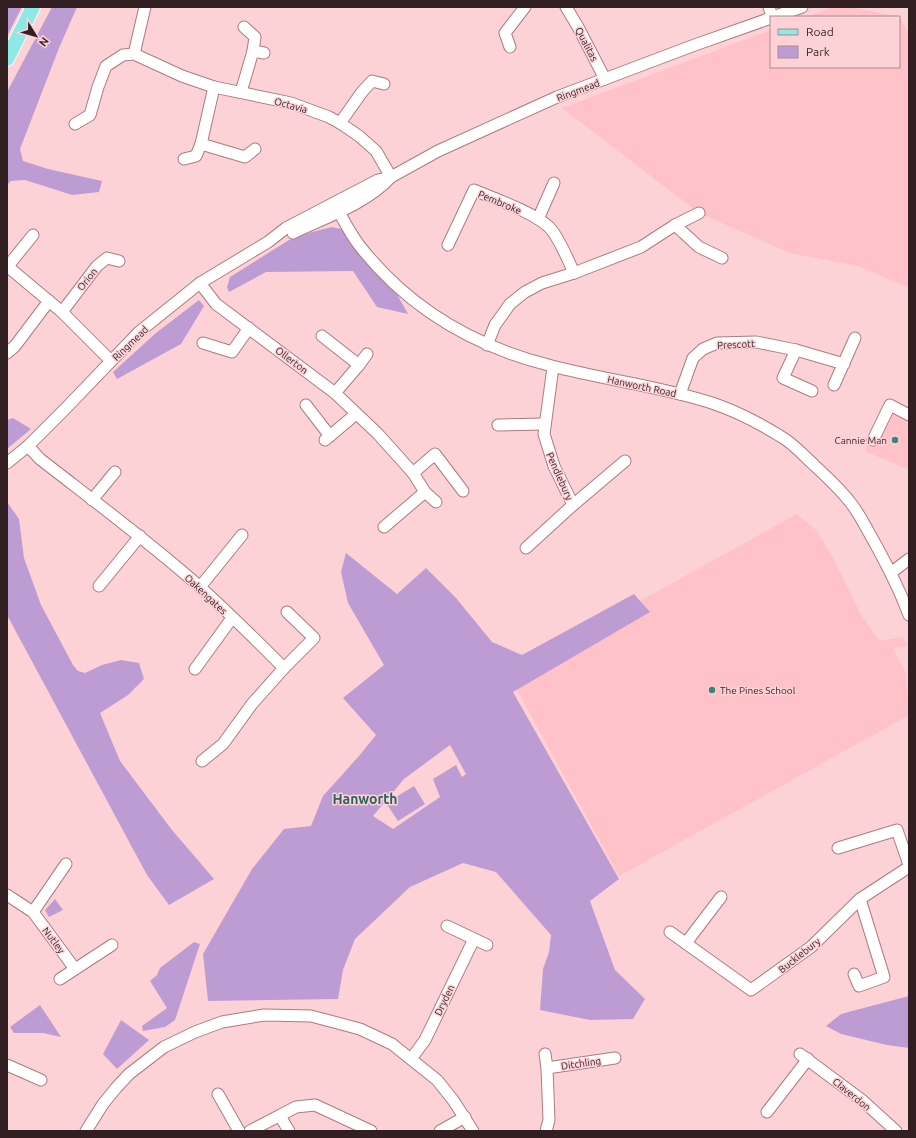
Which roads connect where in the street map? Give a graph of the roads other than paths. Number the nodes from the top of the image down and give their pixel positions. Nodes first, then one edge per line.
1 (33, 7) edge
2 (145, 7) edge
3 (525, 7) edge
4 (802, 7) edge
5 (568, 8) edge
6 (775, 16) edge
7 (770, 18) edge
8 (244, 27) dead end
9 (510, 47) dead end
10 (253, 50) junction
11 (264, 53) dead end
12 (134, 54) junction
13 (7, 59) edge
14 (605, 79) junction
15 (384, 84) dead end
16 (214, 87) junction
17 (241, 92) junction
18 (340, 123) junction
19 (75, 124) dead end
20 (201, 144) junction
21 (255, 149) dead end
22 (184, 159) dead end
23 (391, 177) junction
24 (554, 183) dead end
25 (337, 208) junction
26 (699, 213) dead end
27 (538, 219) junction
28 (675, 225) junction
29 (33, 235) dead end
30 (448, 245) dead end
31 (722, 258) dead end
32 (119, 261) dead end
33 (8, 266) edge
34 (574, 274) junction
35 (200, 283) junction
36 (49, 301) junction
37 (62, 312) junction
38 (249, 328) junction
39 (322, 336) dead end
40 (855, 338) dead end
41 (203, 343) dead end
42 (487, 345) junction
43 (796, 350) junction
44 (7, 353) edge
45 (367, 354) dead end
46 (111, 361) junction
47 (844, 364) junction
48 (359, 365) junction
49 (553, 367) junction
50 (834, 385) dead end
51 (812, 391) dead end
52 (335, 393) junction
53 (680, 394) junction
54 (306, 405) dead end
55 (356, 414) junction
56 (909, 415) edge
57 (545, 424) junction
58 (498, 425) dead end
59 (873, 440) dead end
60 (28, 446) junction
61 (625, 461) dead end
62 (7, 463) edge
63 (115, 472) dead end
64 (413, 473) junction
65 (464, 491) dead end
66 (425, 492) junction
67 (92, 500) junction
68 (436, 502) dead end
69 (573, 505) junction
70 (384, 527) dead end
71 (242, 535) dead end
72 (140, 536) junction
73 (526, 548) dead end
74 (909, 559) edge
75 (892, 572) junction
76 (99, 586) dead end
77 (200, 587) junction
78 (287, 612) dead end
79 (909, 615) edge
80 (232, 618) junction
81 (284, 668) junction
82 (194, 669) dead end
83 (202, 760) dead end
84 (838, 848) dead end
85 (66, 864) dead end
86 (909, 866) edge
87 (7, 895) edge
88 (721, 897) dead end
89 (860, 899) junction
90 (33, 912) junction
91 (447, 926) dead end
92 (670, 932) dead end
93 (474, 939) junction
94 (686, 943) junction
95 (487, 945) dead end
96 (112, 946) dead end
97 (75, 969) junction
98 (854, 974) dead end
99 (60, 979) dead end
100 (545, 1054) dead end
101 (615, 1058) dead end
102 (411, 1059) junction
103 (7, 1065) edge
104 (547, 1068) junction
105 (41, 1080) dead end
106 (218, 1094) dead end
107 (767, 1112) dead end
108 (280, 1116) junction
109 (465, 1117) junction
110 (86, 1131) edge
111 (238, 1131) edge
112 (250, 1131) edge
113 (289, 1131) edge
114 (371, 1131) edge
115 (440, 1131) edge
116 (473, 1131) edge
117 (546, 1131) edge
118 (896, 1131) edge

1 - 13 main road
2 - 12 street
3 - 9 street
4 - 6 street, Ringmead
5 - 14 street, Qualitas
7 - 14 street, Ringmead
8 - 10 street
10 - 11 street
10 - 17 street
12 - 16 street, Octavia
12 - 19 street
14 - 23 street, Ringmead
15 - 18 street
16 - 17 street, Octavia
16 - 20 street
17 - 18 street, Octavia
18 - 23 street, Octavia
20 - 21 street
20 - 22 street
23 - 25 street, Ringmead
24 - 27 street
25 - 35 street, Ringmead
25 - 42 street, Hanworth Road
26 - 28 street
27 - 30 street, Pembroke
27 - 34 street, Pembroke
28 - 31 street
28 - 34 street
29 - 33 street
32 - 37 street, Orion
33 - 36 street
34 - 42 street
35 - 38 street, Ollerton
35 - 46 street, Ringmead
36 - 37 street
36 - 44 street
37 - 46 street
38 - 41 street
38 - 52 street, Ollerton
39 - 48 street
40 - 47 street
42 - 49 street, Hanworth Road
43 - 47 street, Prescott
43 - 51 street
43 - 53 street, Prescott
45 - 48 street
46 - 60 street, Ringmead
47 - 50 street
48 - 52 street
49 - 53 street, Hanworth Road
49 - 57 street, Pendlebury
52 - 55 street, Ollerton
53 - 75 street, Hanworth Road
54 - 55 street
55 - 64 street, Ollerton
56 - 59 street
57 - 58 street
57 - 69 street, Pendlebury
60 - 62 street, Ringmead
60 - 67 street, Oakengates
61 - 69 street, Pendlebury
63 - 67 street
64 - 65 street
64 - 66 street, Ollerton
66 - 68 street, Ollerton
66 - 70 street
67 - 72 street, Oakengates
69 - 73 street, Pendlebury
71 - 77 street
72 - 76 street
72 - 77 street, Oakengates
74 - 75 street
75 - 79 street, Hanworth Road
77 - 80 street, Oakengates
78 - 81 street
80 - 81 street, Oakengates
80 - 82 street
81 - 83 street
84 - 86 street, Bucklebury
85 - 90 street
86 - 89 street, Bucklebury
87 - 90 street, Nutley
88 - 94 street
89 - 94 street, Bucklebury
89 - 98 street
90 - 97 street, Nutley
91 - 93 street
92 - 94 street, Bucklebury
93 - 95 street
93 - 102 street, Dryden
96 - 97 street
97 - 99 street
100 - 104 street, Ditchling
101 - 104 street, Ditchling
102 - 109 street
102 - 110 street
103 - 105 street
104 - 117 street, Ditchling
106 - 111 street
107 - 118 street, Claverdon
108 - 112 street
108 - 113 street
108 - 114 street
109 - 115 street
109 - 116 street

